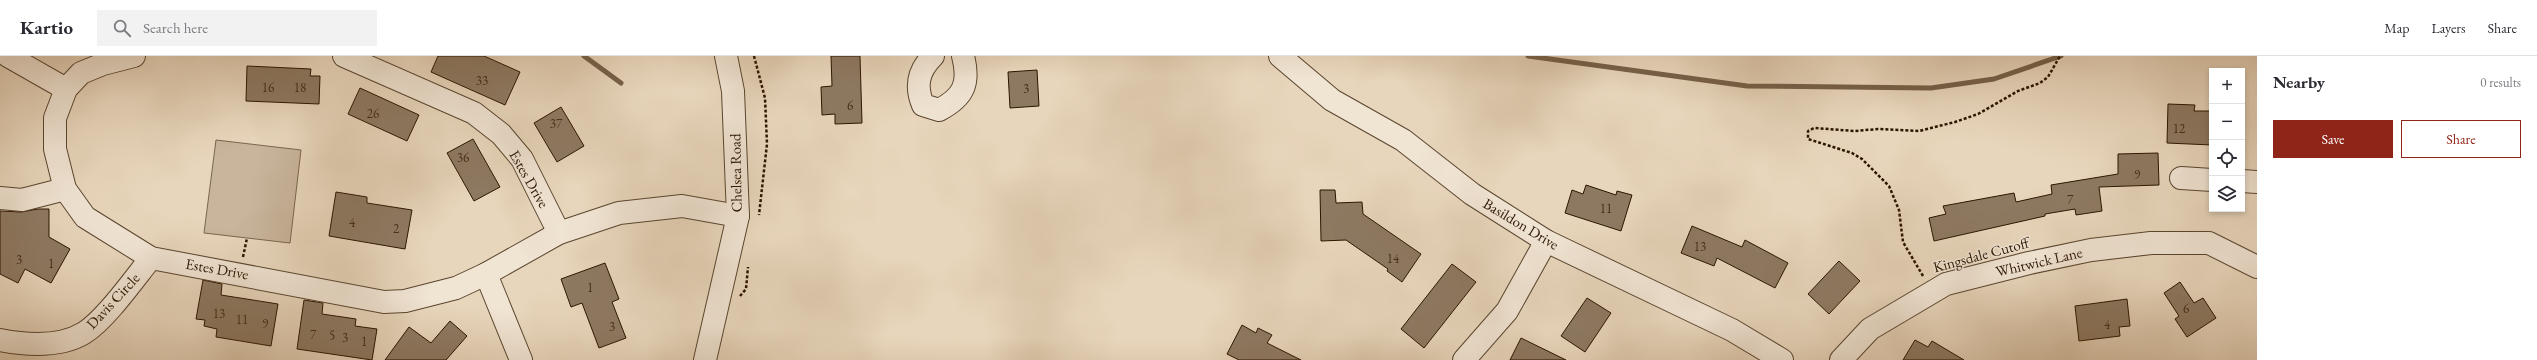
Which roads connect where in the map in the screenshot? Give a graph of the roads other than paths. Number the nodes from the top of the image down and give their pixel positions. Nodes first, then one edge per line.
1 (8, 56) edge
2 (134, 56) edge
3 (344, 56) edge
4 (726, 56) edge
5 (933, 56) edge
6 (963, 56) edge
7 (1280, 56) edge
8 (66, 89) junction
9 (2181, 178) dead end
10 (2209, 180) edge
11 (2245, 181) edge
12 (2257, 182) edge
13 (65, 189) junction
14 (0, 198) edge
15 (738, 216) junction
16 (559, 233) junction
17 (1546, 241) junction
18 (151, 258) junction
19 (2257, 267) edge
20 (486, 274) junction
21 (0, 340) edge
22 (521, 360) edge
23 (705, 360) edge
24 (1464, 360) edge
25 (1782, 360) edge
26 (1841, 360) edge

1 - 8 street
2 - 8 street, Estes Drive
3 - 16 street, Estes Drive
4 - 15 street, Chelsea Road
5 - 6 street
7 - 17 street, Basildon Drive
8 - 13 street, Estes Drive
9 - 10 street
11 - 12 street
13 - 14 street
13 - 18 street, Estes Drive
15 - 16 street, Estes Drive
15 - 23 street, Chelsea Road
16 - 20 street, Estes Drive
17 - 24 street
17 - 25 street, Basildon Drive
18 - 20 street, Estes Drive
18 - 21 street, Davis Circle
19 - 26 street, Whitwick Lane
20 - 22 street

